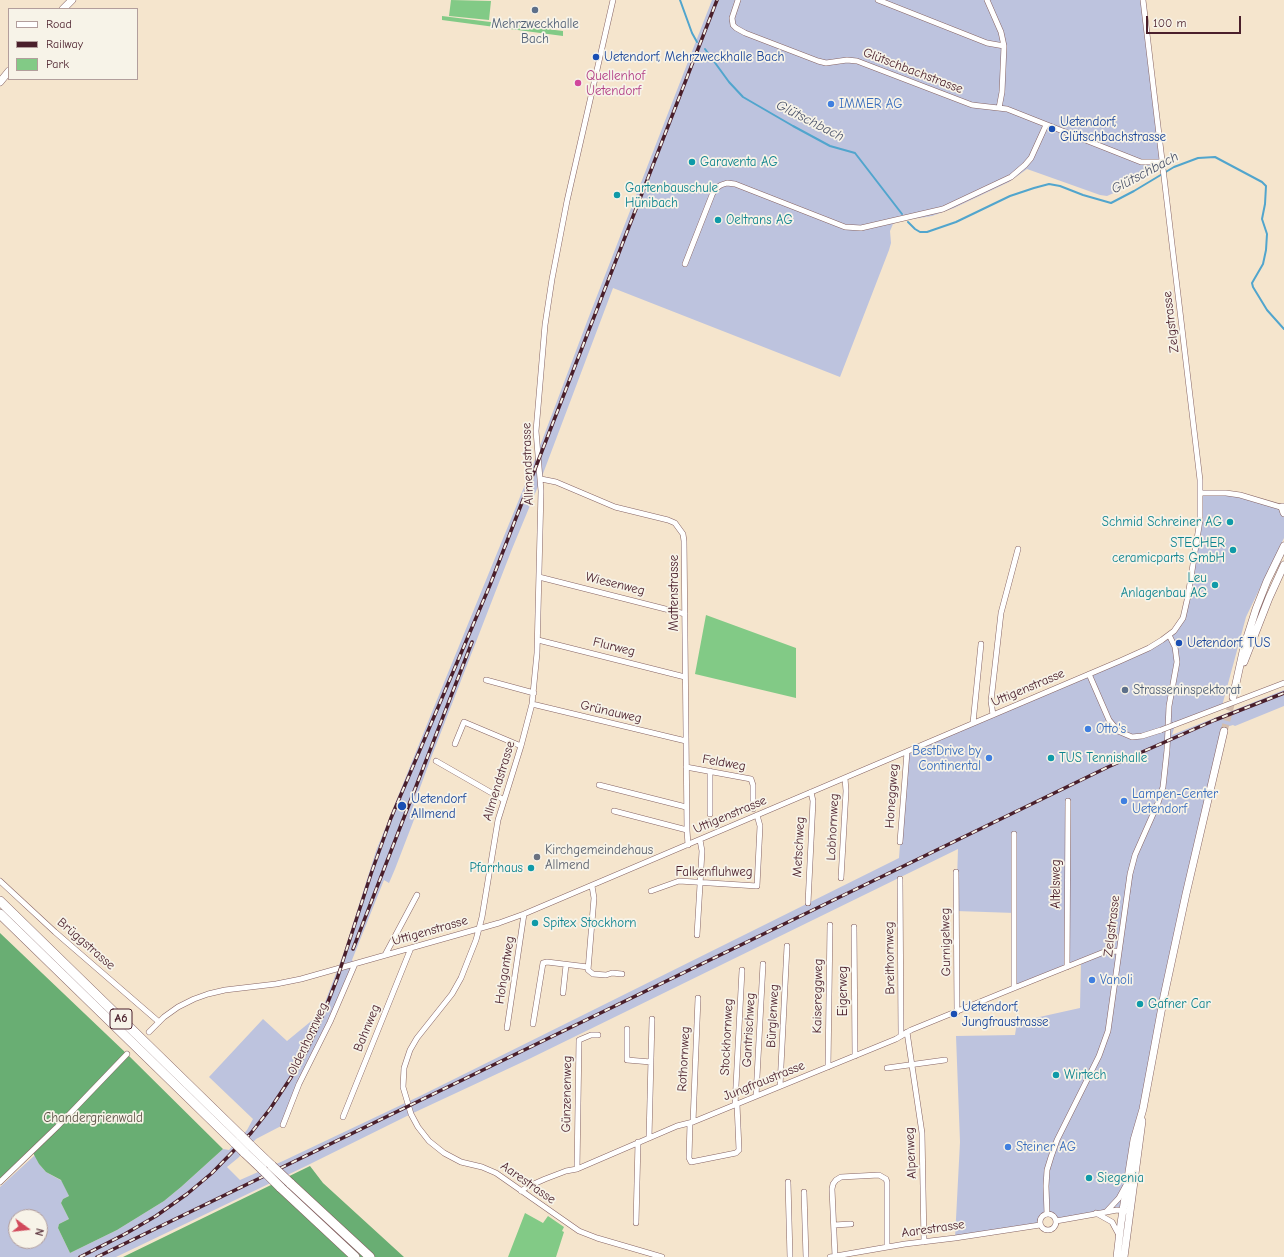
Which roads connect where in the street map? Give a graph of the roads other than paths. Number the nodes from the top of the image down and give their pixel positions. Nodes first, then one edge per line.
1 (72, 0) edge
2 (613, 0) edge
3 (738, 0) edge
4 (878, 0) edge
5 (987, 0) edge
6 (1143, 0) edge
7 (64, 8) edge
8 (1004, 46) junction
9 (8, 72) edge
10 (0, 82) edge
11 (999, 108) junction
12 (1046, 125) junction
13 (1163, 164) junction
14 (685, 264) dead end
15 (540, 479) junction
16 (1201, 493) junction
17 (1283, 509) edge
18 (1284, 546) edge
19 (1018, 549) dead end
20 (1284, 565) edge
21 (539, 577) junction
22 (685, 614) junction
23 (1169, 636) junction
24 (538, 640) junction
25 (981, 644) dead end
26 (1089, 674) junction
27 (685, 677) junction
28 (1238, 677) junction
29 (486, 680) dead end
30 (1284, 683) edge
31 (534, 693) junction
32 (1233, 697) tunnel mouth
33 (532, 704) junction
34 (993, 715) junction
35 (973, 723) junction
36 (1224, 731) tunnel mouth
37 (686, 741) junction
38 (455, 744) dead end
39 (521, 746) junction
40 (907, 752) junction
41 (436, 761) dead end
42 (686, 767) junction
43 (710, 771) junction
44 (845, 778) junction
45 (599, 785) dead end
46 (810, 792) junction
47 (504, 800) junction
48 (1068, 801) dead end
49 (686, 807) junction
50 (753, 809) dead end
51 (614, 811) dead end
52 (710, 814) dead end
53 (757, 815) junction
54 (687, 830) junction
55 (1014, 834) dead end
56 (700, 840) junction
57 (900, 842) dead end
58 (688, 844) junction
59 (956, 872) dead end
60 (841, 878) dead end
61 (900, 880) dead end
62 (0, 881) edge
63 (700, 882) junction
64 (592, 886) junction
65 (651, 891) dead end
66 (417, 895) dead end
67 (0, 901) edge
68 (808, 904) dead end
69 (0, 914) edge
70 (524, 914) junction
71 (830, 925) dead end
72 (854, 927) dead end
73 (480, 928) junction
74 (697, 935) dead end
75 (787, 946) dead end
76 (411, 948) junction
77 (1119, 951) junction
78 (385, 955) junction
79 (355, 964) junction
80 (763, 964) dead end
81 (566, 965) junction
82 (1067, 967) junction
83 (588, 968) junction
84 (742, 970) dead end
85 (622, 974) dead end
86 (1014, 988) junction
87 (563, 993) dead end
88 (698, 998) dead end
89 (958, 1012) junction
90 (652, 1019) dead end
91 (159, 1022) junction
92 (533, 1024) dead end
93 (507, 1028) dead end
94 (627, 1029) dead end
95 (149, 1032) dead end
96 (907, 1032) junction
97 (598, 1035) dead end
98 (901, 1036) junction
99 (127, 1054) dead end
100 (855, 1056) junction
101 (946, 1060) dead end
102 (651, 1062) junction
103 (912, 1065) junction
104 (828, 1067) junction
105 (887, 1068) dead end
106 (780, 1086) junction
107 (756, 1096) junction
108 (736, 1105) junction
109 (1143, 1109) junction
110 (343, 1117) dead end
111 (691, 1122) junction
112 (283, 1125) dead end
113 (649, 1138) junction
114 (238, 1140) junction
115 (638, 1142) junction
116 (577, 1169) junction
117 (0, 1182) edge
118 (788, 1182) dead end
119 (1127, 1183) junction
120 (521, 1191) junction
121 (804, 1192) dead end
122 (1126, 1211) junction
123 (1106, 1212) junction
124 (1047, 1214) junction
125 (1096, 1214) junction
126 (1056, 1221) junction
127 (636, 1223) dead end
128 (851, 1224) dead end
129 (1040, 1224) junction
130 (834, 1225) junction
131 (1120, 1235) junction
132 (924, 1242) junction
133 (887, 1247) junction
134 (832, 1256) edge
135 (356, 1257) edge
136 (370, 1257) edge
137 (662, 1257) edge
138 (790, 1257) edge
139 (806, 1257) edge
140 (1117, 1257) edge
141 (1124, 1257) edge

1 - 7 main road
2 - 15 street, Allmendstrasse
3 - 11 street, Glütschbachstrasse
4 - 8 street
5 - 8 street
6 - 13 street, Zelgstrasse
8 - 11 street
9 - 10 main road
11 - 12 street, Glütschbachstrasse
12 - 13 street, Glütschbachstrasse
12 - 14 street
13 - 16 street, Zelgstrasse
15 - 21 street, Allmendstrasse
15 - 22 street, Mattenstrasse
16 - 17 street
16 - 23 street, Zelgstrasse
18 - 28 main road
19 - 34 street
20 - 28 main road
21 - 22 street, Wiesenweg
21 - 24 street, Allmendstrasse
22 - 27 street, Mattenstrasse
23 - 26 street, Zelgstrasse
23 - 77 street, Zelgstrasse
24 - 27 street, Flurweg
24 - 31 street, Allmendstrasse
25 - 35 street
26 - 30 street, bridge
26 - 34 street, Uttigenstrasse
27 - 37 street, Mattenstrasse
28 - 32 main road
29 - 31 street
31 - 33 street, Allmendstrasse
33 - 37 street, Grünauweg
33 - 39 street, Allmendstrasse
34 - 35 street, Uttigenstrasse
35 - 40 street, Uttigenstrasse
36 - 109 main road
37 - 42 street, Mattenstrasse
38 - 39 street
39 - 47 street, Allmendstrasse
40 - 44 street, Uttigenstrasse
40 - 57 street, Honeggweg
41 - 47 street
42 - 43 street, Feldweg
42 - 49 street, Mattenstrasse
43 - 50 street, Feldweg
43 - 52 street
44 - 46 street, Uttigenstrasse
44 - 60 street, Lobhornweg
45 - 49 street
46 - 53 street, Uttigenstrasse
46 - 68 street, Metschweg
47 - 73 street, Allmendstrasse
48 - 82 street, Altelsweg
49 - 54 street, Mattenstrasse
51 - 54 street
53 - 56 street, Uttigenstrasse
53 - 63 street, Falkenfluhweg
54 - 58 street, Mattenstrasse
55 - 86 street
56 - 58 street, Uttigenstrasse
56 - 63 street
58 - 64 street, Uttigenstrasse
59 - 89 street, Gurnigelweg
61 - 98 street, Breithornweg
62 - 91 street, Brüggstrasse
63 - 65 street, Falkenfluhweg
63 - 74 street
64 - 70 street, Uttigenstrasse
64 - 83 street
66 - 78 street
67 - 114 highway, A6
69 - 114 highway, A6
70 - 73 street, Uttigenstrasse
70 - 93 street, Hohgantweg
71 - 104 street, Kaisereggweg
72 - 100 street, Eigerweg
73 - 76 street, Uttigenstrasse
73 - 120 street, Aarestrasse
75 - 106 street, Bürglenweg
76 - 78 street, Uttigenstrasse
76 - 110 street, Bahnweg
77 - 82 street, Jungfraustrasse
77 - 124 street, Zelgstrasse
78 - 79 street, Uttigenstrasse
79 - 91 street, Uttigenstrasse
79 - 112 street, Oldenhornweg
80 - 107 street, Gantrischweg
81 - 83 street
81 - 87 street
81 - 92 street
82 - 86 street, Jungfraustrasse
83 - 85 street
84 - 108 street, Stockhornweg
86 - 89 street, Jungfraustrasse
88 - 111 street, Rothornweg
89 - 96 street, Jungfraustrasse
90 - 102 street
91 - 95 street, Uttigenstrasse
94 - 102 street
96 - 98 street, Jungfraustrasse
96 - 103 street, Alpenweg
97 - 116 street, Günzenenweg
98 - 100 street, Jungfraustrasse
99 - 117 street
100 - 104 street, Jungfraustrasse
101 - 103 street
102 - 113 street
103 - 105 street
103 - 132 street, Alpenweg
104 - 106 street, Jungfraustrasse
106 - 107 street, Jungfraustrasse
107 - 108 street, Jungfraustrasse
108 - 111 street, Jungfraustrasse
108 - 111 street, Stockhornweg
109 - 119 main road
109 - 122 main road
111 - 113 street, Jungfraustrasse
113 - 115 street, Jungfraustrasse
114 - 135 highway, A6, bridge
114 - 136 highway, A6, bridge
115 - 116 street, Jungfraustrasse
115 - 127 street
116 - 120 street, Jungfraustrasse
118 - 138 street
119 - 122 main road
119 - 123 street
120 - 137 street, Aarestrasse
121 - 139 street
122 - 123 street
122 - 131 main road
122 - 141 main road
123 - 125 street
124 - 126 street
124 - 129 street
125 - 126 street
125 - 131 street
126 - 129 street
128 - 130 street
129 - 132 street, Aarestrasse
130 - 133 street
130 - 134 street
131 - 140 main road
132 - 133 street, Aarestrasse
133 - 134 street, Aarestrasse

